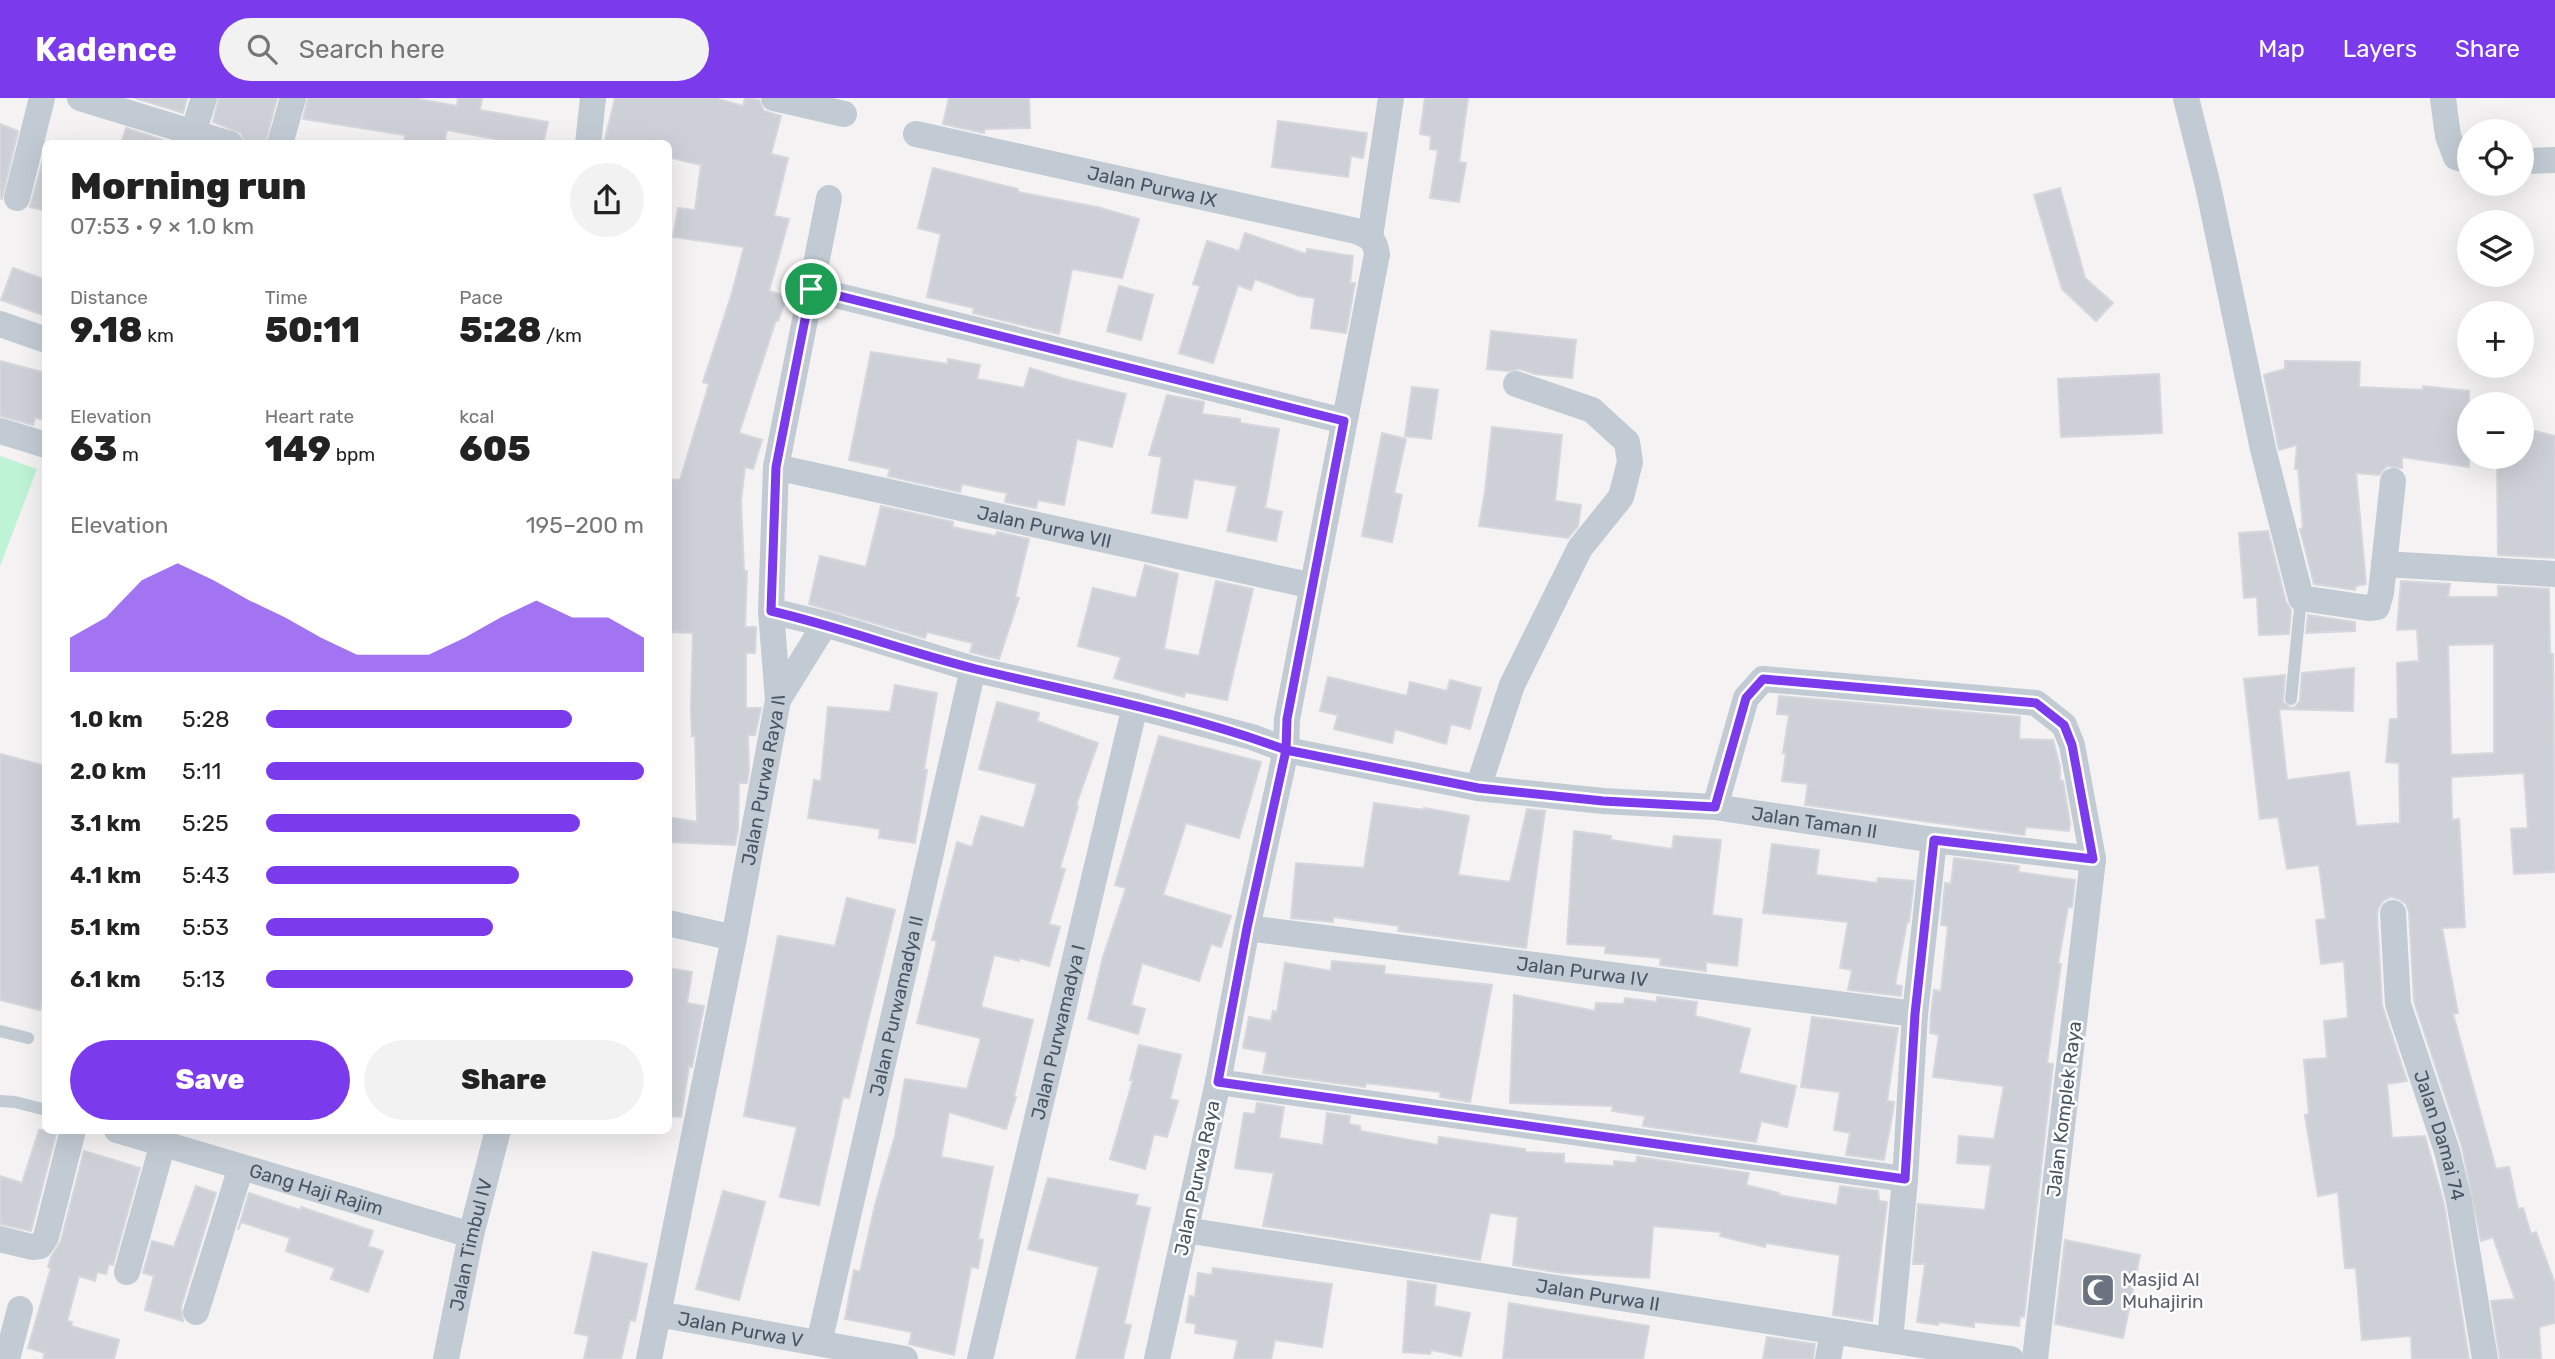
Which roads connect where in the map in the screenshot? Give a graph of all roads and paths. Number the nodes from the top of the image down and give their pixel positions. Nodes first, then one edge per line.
1 (42, 98) edge
2 (80, 98) edge
3 (204, 98) edge
4 (293, 98) edge
5 (593, 98) edge
6 (774, 98) edge
7 (1391, 98) edge
8 (2186, 98) edge
9 (2443, 98) edge
10 (844, 114) dead end
11 (193, 133) junction
12 (916, 134) dead end
13 (217, 140) edge
14 (281, 140) edge
15 (588, 140) edge
16 (2457, 156) edge
17 (2555, 160) edge
18 (2534, 161) edge
19 (17, 198) dead end
20 (829, 198) dead end
21 (1373, 245) junction
22 (811, 289) junction
23 (0, 324) edge
24 (42, 339) edge
25 (1517, 384) dead end
26 (1344, 421) junction
27 (0, 431) edge
28 (42, 444) edge
29 (776, 467) junction
30 (2393, 481) dead end
31 (2384, 564) junction
32 (2555, 574) edge
33 (1313, 586) junction
34 (2301, 598) junction
35 (771, 611) junction
36 (825, 624) junction
37 (973, 668) junction
38 (2291, 699) dead end
39 (778, 700) junction
40 (1135, 706) junction
41 (1286, 750) junction
42 (1478, 788) junction
43 (1715, 807) junction
44 (1934, 840) junction
45 (2093, 859) junction
46 (2393, 913) dead end
47 (672, 924) edge
48 (1247, 928) junction
49 (734, 938) junction
50 (1915, 1014) junction
51 (0, 1031) edge
52 (28, 1038) dead end
53 (1218, 1082) junction
54 (0, 1101) edge
55 (42, 1109) edge
56 (72, 1134) edge
57 (131, 1134) edge
58 (497, 1134) edge
59 (163, 1143) junction
60 (241, 1167) junction
61 (1905, 1179) junction
62 (1185, 1230) junction
63 (471, 1235) junction
64 (0, 1239) edge
65 (127, 1272) dead end
66 (20, 1309) dead end
67 (196, 1312) dead end
68 (658, 1314) junction
69 (1833, 1332) junction
70 (1889, 1340) junction
71 (820, 1343) junction
72 (7, 1359) edge
73 (446, 1359) edge
74 (649, 1359) edge
75 (905, 1359) edge
76 (980, 1359) edge
77 (1157, 1359) edge
78 (1828, 1359) edge
79 (2011, 1359) edge
80 (2035, 1359) edge
81 (2485, 1359) edge

1 - 19 street
2 - 11 street
3 - 11 street
4 - 14 street
5 - 15 street
6 - 10 street
7 - 21 street, Jalan Purwa Raya
8 - 34 street
9 - 16 street
11 - 13 street
12 - 21 street, Jalan Purwa IX
17 - 18 street
20 - 22 street, Jalan Purwa Raya II
21 - 26 street, Jalan Purwa Raya
22 - 26 street
22 - 29 street, Jalan Purwa Raya II
23 - 24 street
25 - 42 street
26 - 33 street, Jalan Purwa Raya
27 - 28 street
29 - 33 street, Jalan Purwa VII
29 - 35 street, Jalan Purwa Raya II
30 - 31 street
31 - 32 street
31 - 34 street
33 - 41 street, Jalan Purwa Raya
34 - 38 lane
35 - 36 street, Jalan Taman II
35 - 39 street, Jalan Purwa Raya II
36 - 37 street, Jalan Taman II
36 - 39 street
37 - 40 street, Jalan Taman II
37 - 71 street, Jalan Purwamadya II
39 - 49 street, Jalan Purwa Raya II
40 - 41 street, Jalan Taman II
40 - 76 street, Jalan Purwamadya I
41 - 42 street, Jalan Taman II
41 - 48 street, Jalan Purwa Raya
42 - 43 street, Jalan Taman II
43 - 44 street, Jalan Taman II
43 - 45 street, Jalan Komplek Raya
44 - 45 street, Jalan Taman II
44 - 50 street
45 - 80 street, Jalan Komplek Raya
46 - 81 street, Jalan Damai 74
47 - 49 street
48 - 50 street, Jalan Purwa IV
48 - 53 street, Jalan Purwa Raya
49 - 68 street, Jalan Purwa Raya II
50 - 61 street
51 - 52 lane
53 - 61 street
53 - 62 street, Jalan Purwa Raya
54 - 55 lane
56 - 64 street
57 - 59 street, Gang Haji Rajim
58 - 63 street, Jalan Timbul IV
59 - 60 street, Gang Haji Rajim
59 - 65 street
60 - 63 street, Gang Haji Rajim
60 - 67 street
61 - 70 street
62 - 69 street, Jalan Purwa II
62 - 77 street, Jalan Purwa Raya
63 - 73 street, Jalan Timbul IV
66 - 72 street
68 - 71 street, Jalan Purwa V
68 - 74 street, Jalan Purwa Raya II
69 - 70 street, Jalan Purwa II
69 - 78 street
70 - 79 street, Jalan Purwa II
71 - 75 street, Jalan Purwa V

